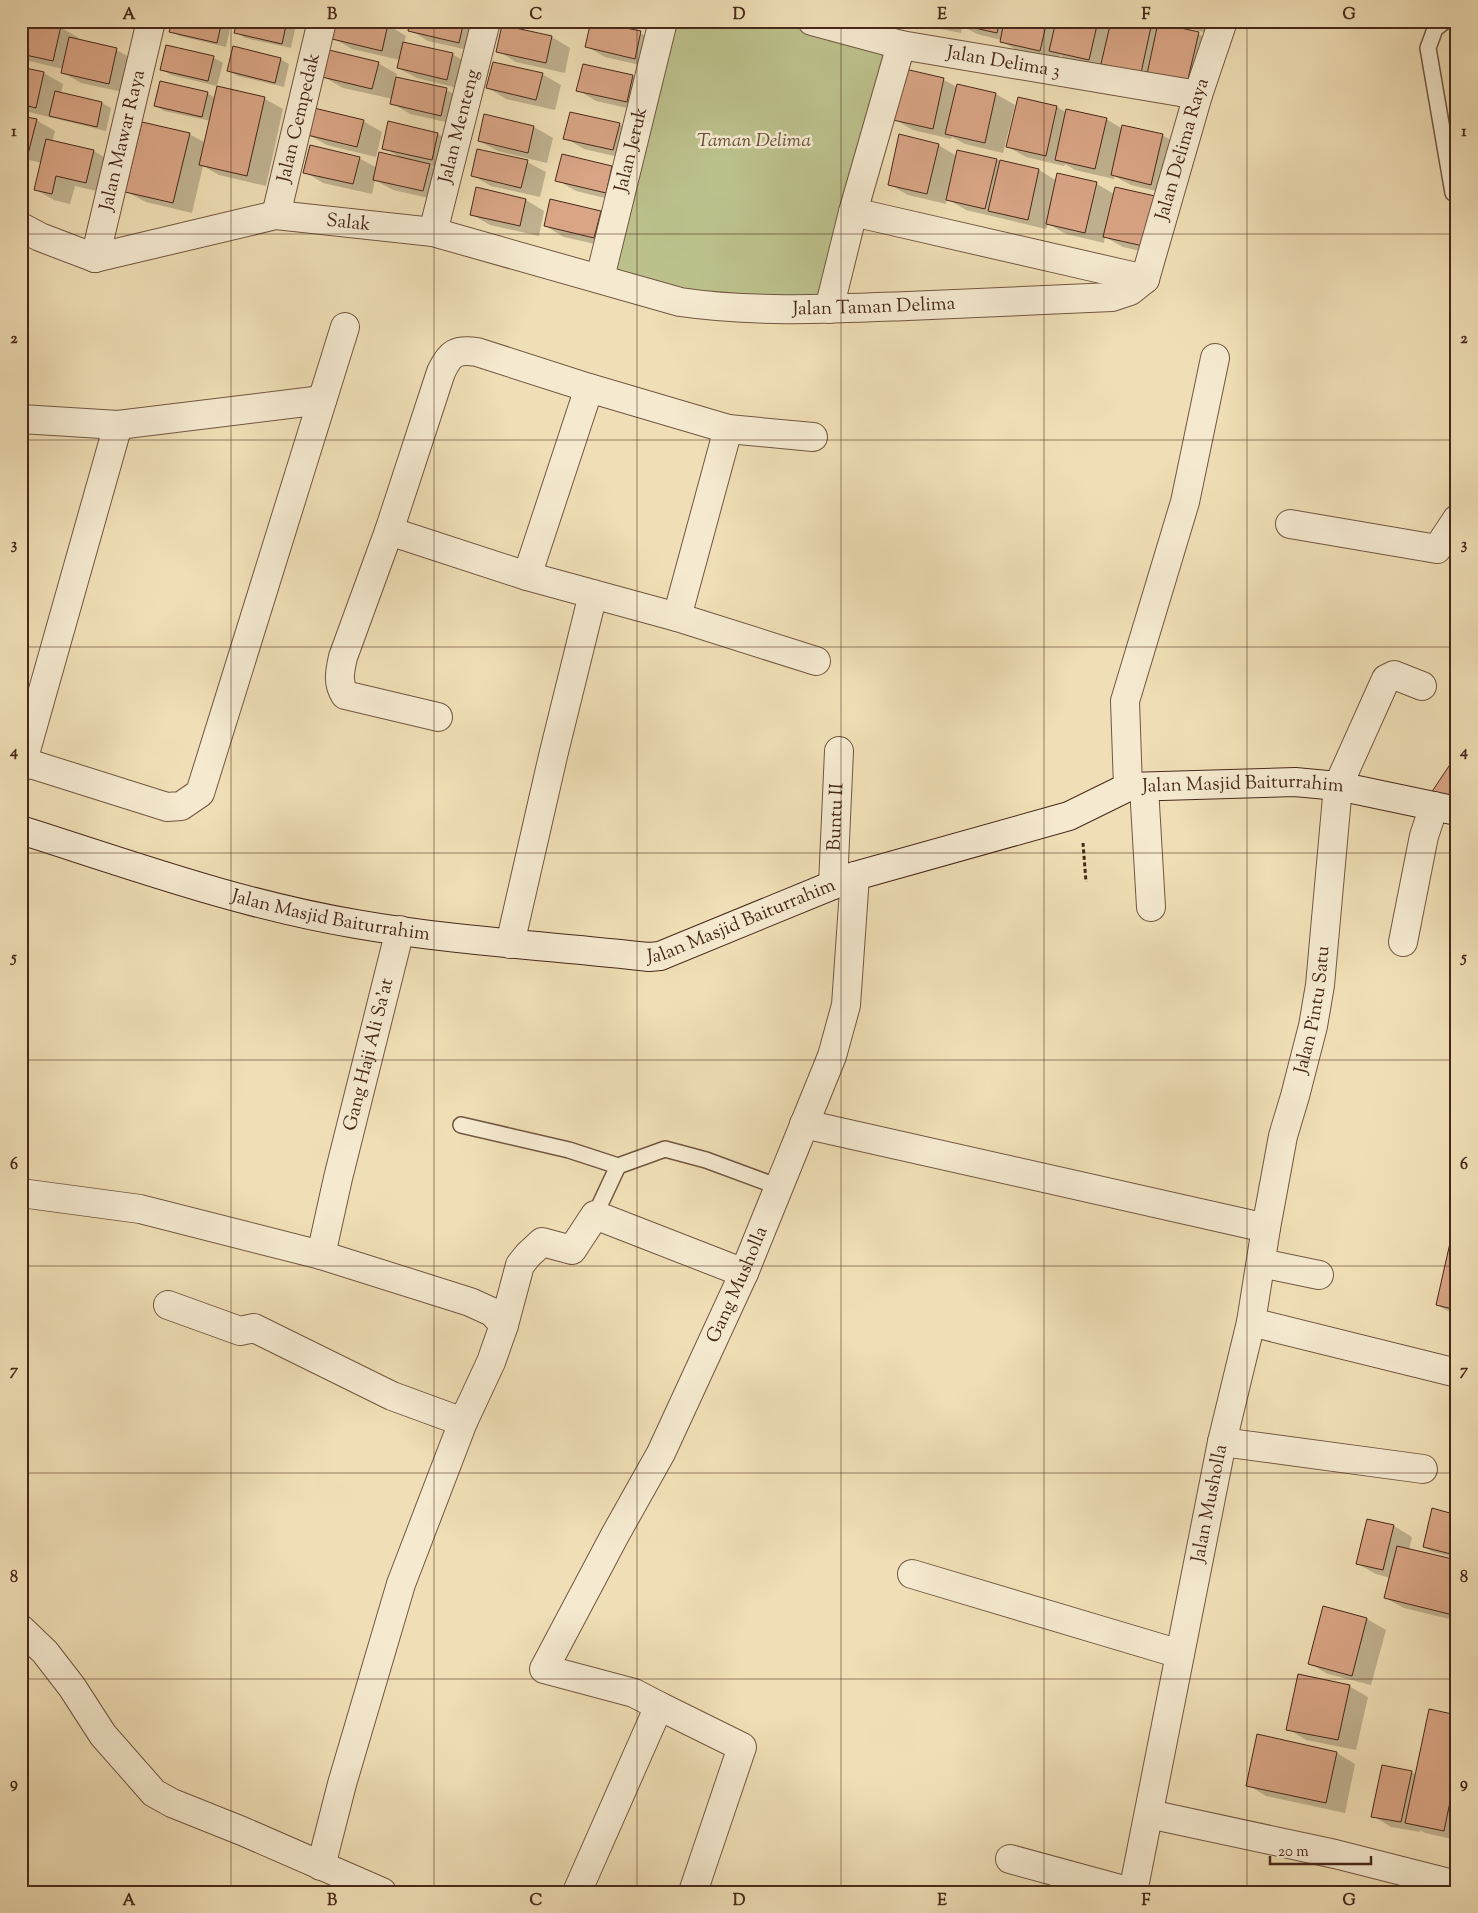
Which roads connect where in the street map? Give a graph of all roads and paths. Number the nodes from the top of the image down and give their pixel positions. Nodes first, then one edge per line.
1 (151, 21) edge
2 (322, 21) edge
3 (486, 21) edge
4 (663, 21) edge
5 (812, 21) edge
6 (1223, 21) edge
7 (1445, 21) edge
8 (901, 45) junction
9 (1198, 95) junction
10 (1453, 192) dead end
11 (853, 212) junction
12 (276, 215) junction
13 (21, 227) edge
14 (433, 232) junction
15 (95, 258) junction
16 (600, 278) junction
17 (1145, 279) junction
18 (828, 309) junction
19 (345, 327) dead end
20 (1215, 358) dead end
21 (590, 388) junction
22 (322, 400) junction
23 (21, 419) edge
24 (118, 425) junction
25 (728, 429) junction
26 (813, 437) dead end
27 (1457, 519) edge
28 (1290, 524) dead end
29 (390, 531) junction
30 (527, 576) junction
31 (593, 594) junction
32 (677, 617) junction
33 (816, 661) dead end
34 (1422, 686) dead end
35 (438, 717) dead end
36 (839, 751) dead end
37 (22, 764) edge
38 (1338, 786) junction
39 (1136, 787) junction
40 (1446, 808) edge
41 (21, 830) edge
42 (844, 881) junction
43 (1151, 907) dead end
44 (400, 930) junction
45 (1403, 942) dead end
46 (510, 944) junction
47 (804, 1124) junction
48 (461, 1125) dead end
49 (618, 1166) junction
50 (779, 1187) junction
51 (21, 1193) edge
52 (595, 1215) junction
53 (1266, 1228) junction
54 (321, 1255) junction
55 (1261, 1263) junction
56 (744, 1273) junction
57 (1319, 1274) dead end
58 (168, 1305) dead end
59 (1252, 1322) junction
60 (504, 1325) junction
61 (1457, 1373) edge
62 (463, 1422) junction
63 (1222, 1442) junction
64 (1423, 1469) dead end
65 (912, 1574) dead end
66 (21, 1629) edge
67 (1180, 1654) junction
68 (659, 1706) junction
69 (1149, 1814) junction
70 (1010, 1859) dead end
71 (332, 1878) edge
72 (1457, 1885) edge
73 (382, 1892) edge
74 (577, 1892) edge
75 (693, 1892) edge
76 (1132, 1892) edge

1 - 15 street, Jalan Mawar Raya
2 - 12 street, Jalan Cempedak
3 - 14 street, Jalan Menteng
4 - 16 street, Jalan Jeruk
5 - 8 street, Jalan Delima 3
6 - 9 street, Jalan Delima Raya
7 - 10 lane
8 - 9 street, Jalan Delima 3
8 - 11 street
9 - 17 street, Jalan Delima Raya
11 - 17 street
11 - 18 street
12 - 14 street, Salak
12 - 15 street, Salak
13 - 15 street
14 - 16 street, Salak
16 - 18 street, Jalan Taman Delima
17 - 18 street, Jalan Taman Delima
19 - 22 street
20 - 39 street
21 - 25 street
21 - 29 street
21 - 30 street
22 - 24 street
22 - 37 street
23 - 24 street
24 - 37 street
25 - 26 street
25 - 32 street
27 - 28 street
29 - 30 street
29 - 35 street
30 - 31 street
31 - 32 street
31 - 46 street
32 - 33 street
34 - 38 street, Jalan Pintu Satu
36 - 42 street, Buntu II
38 - 39 street, Jalan Masjid Baiturrahim
38 - 40 street, Jalan Masjid Baiturrahim
38 - 53 street, Jalan Pintu Satu
39 - 42 street, Jalan Masjid Baiturrahim
39 - 43 street
40 - 45 street
41 - 44 street, Jalan Masjid Baiturrahim
42 - 46 street, Jalan Masjid Baiturrahim
42 - 47 street, Gang Musholla
44 - 46 street, Jalan Masjid Baiturrahim
44 - 54 street, Gang Haji Ali Sa'at
47 - 50 street, Gang Musholla
47 - 53 street
48 - 49 lane
49 - 50 lane
49 - 52 lane
50 - 56 street, Gang Musholla
51 - 54 street
52 - 56 street
52 - 60 street
53 - 55 street, Jalan Pintu Satu
54 - 60 street
55 - 57 street
55 - 59 street, Jalan Musholla
56 - 68 street, Gang Musholla
58 - 62 street
59 - 61 street
59 - 63 street, Jalan Musholla
60 - 62 street
62 - 71 street
63 - 64 street
63 - 67 street, Jalan Musholla
65 - 67 street
66 - 71 street
67 - 69 street, Jalan Musholla
68 - 74 street
68 - 75 street
69 - 72 street
69 - 76 street, Jalan Musholla
70 - 76 street
71 - 73 street

